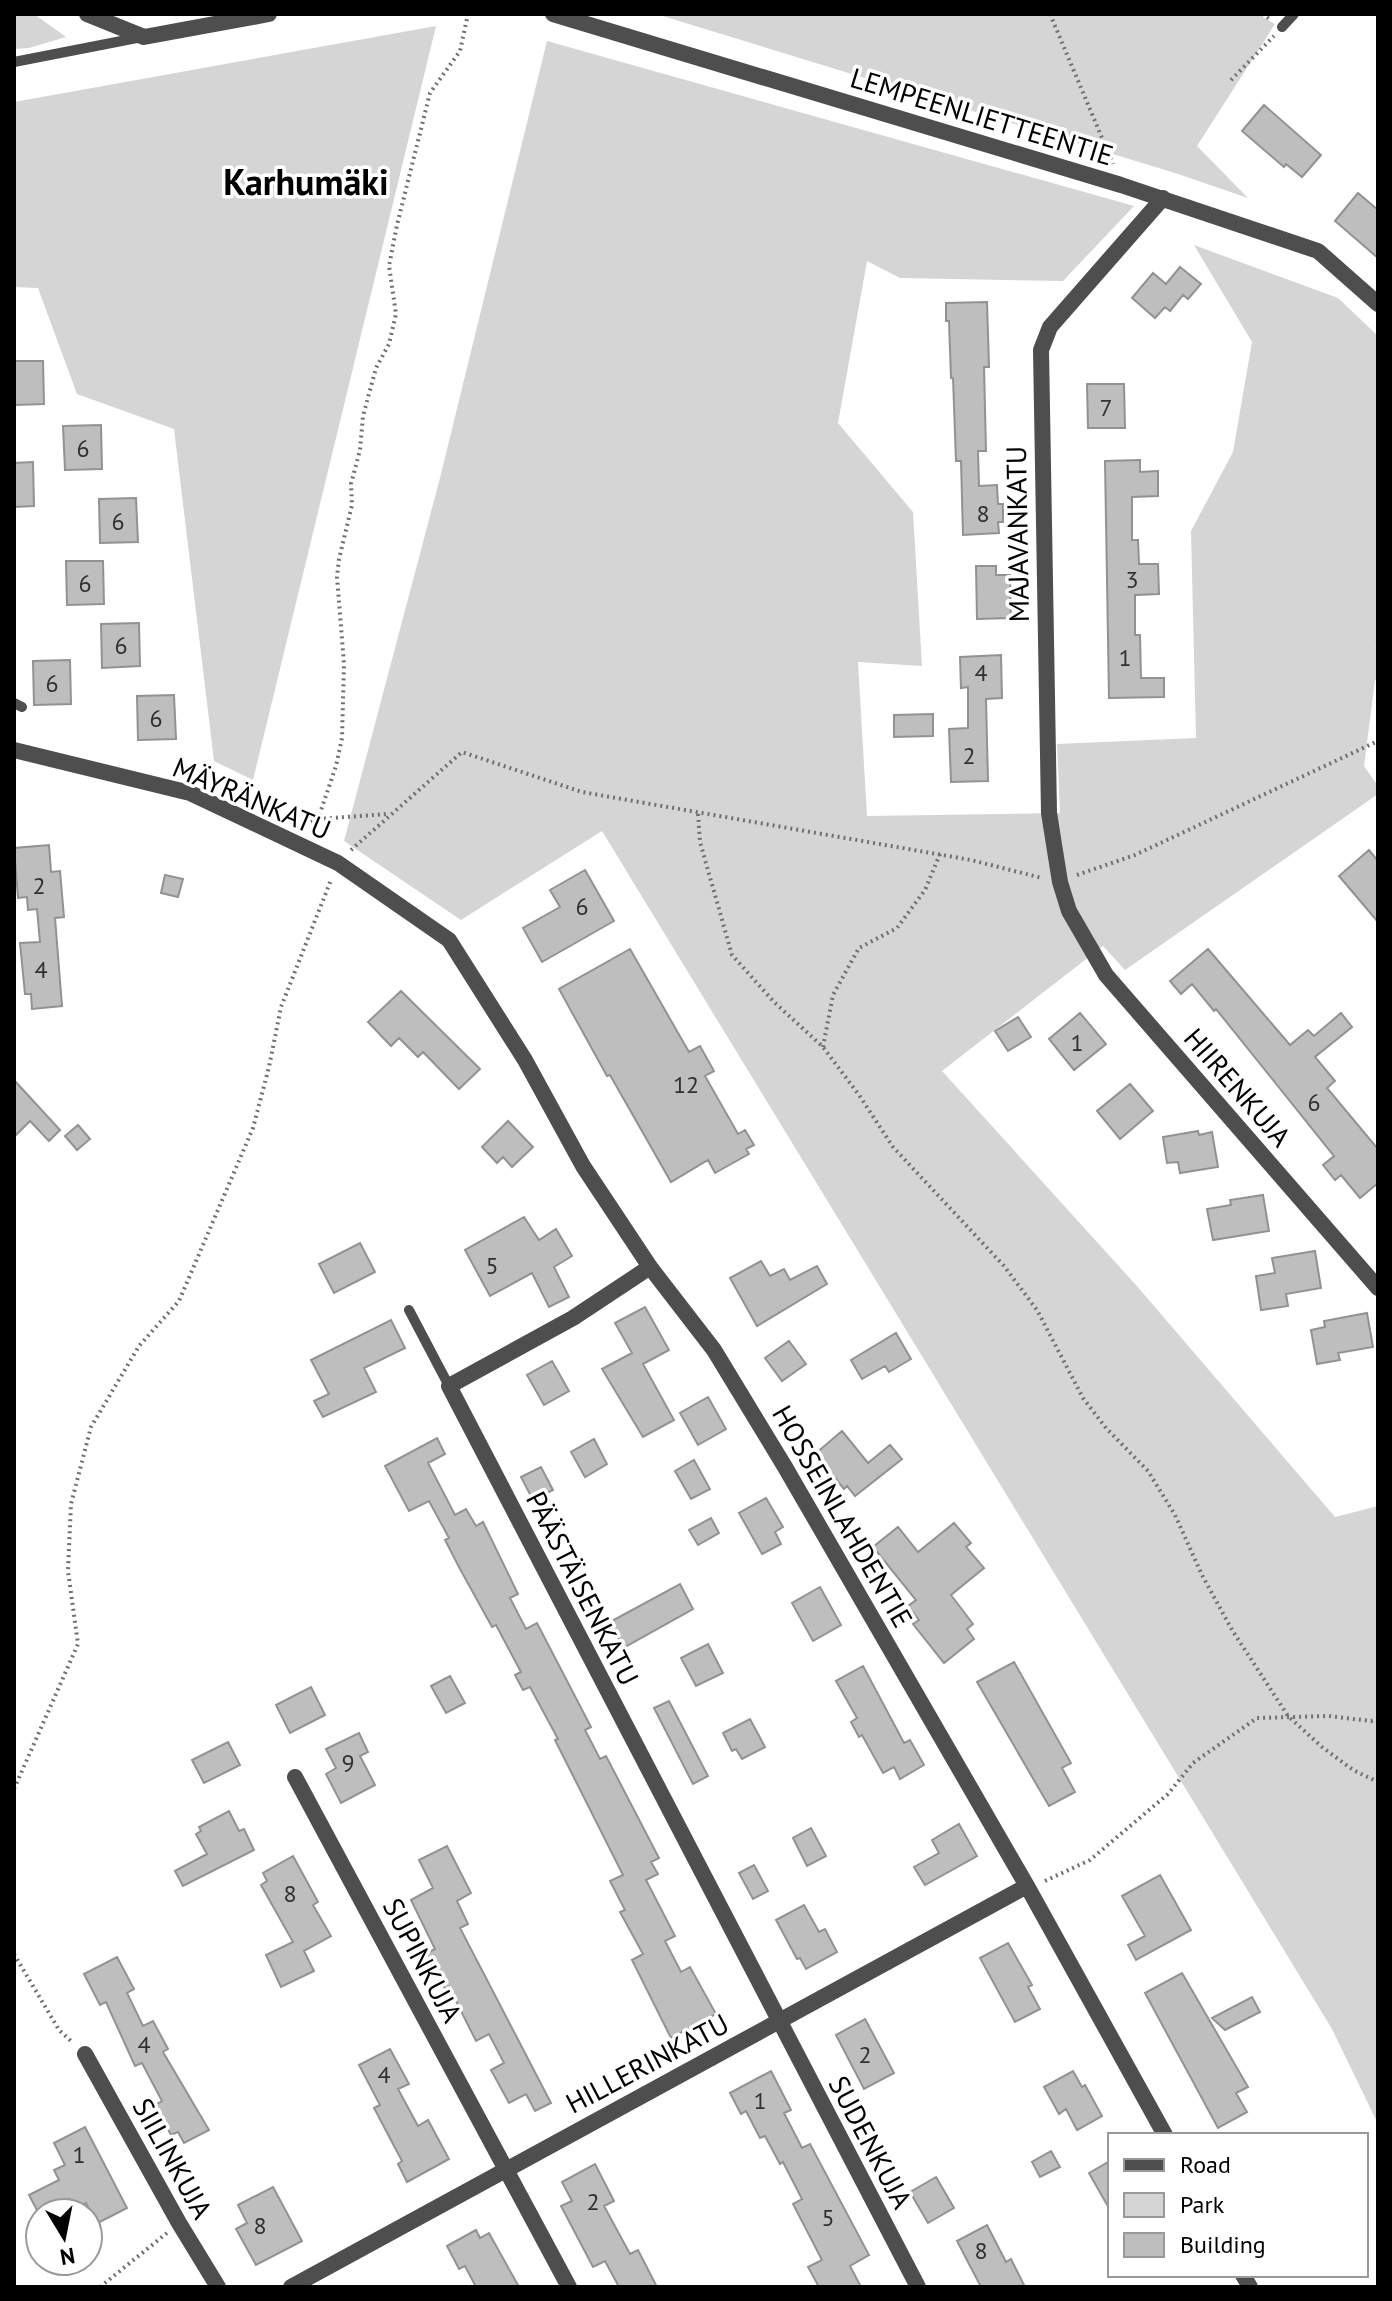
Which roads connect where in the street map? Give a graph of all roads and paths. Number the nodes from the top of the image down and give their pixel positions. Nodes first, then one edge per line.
1 (87, 14) edge
2 (269, 14) edge
3 (468, 14) edge
4 (553, 14) edge
5 (1050, 14) edge
6 (1294, 14) edge
7 (1282, 27) joint
8 (144, 37) junction
9 (14, 62) edge
10 (1231, 80) dead end
11 (1121, 185) junction
12 (1163, 198) junction
13 (1378, 304) edge
14 (1378, 741) edge
15 (14, 750) edge
16 (389, 814) junction
17 (698, 814) junction
18 (318, 819) junction
19 (282, 836) junction
20 (940, 854) junction
21 (338, 863) junction
22 (1060, 882) junction
23 (1069, 911) joint
24 (449, 940) joint
25 (823, 1047) junction
26 (650, 1267) junction
27 (1378, 1288) edge
28 (409, 1310) dead end
29 (449, 1386) junction
30 (1288, 1716) junction
31 (1378, 1719) edge
32 (295, 1777) dead end
33 (1378, 1782) edge
34 (14, 1789) edge
35 (1027, 1886) junction
36 (14, 1954) edge
37 (779, 2022) junction
38 (85, 2054) joint
39 (1164, 2133) edge
40 (506, 2168) junction
41 (179, 2223) junction
42 (100, 2287) edge
43 (218, 2287) edge
44 (291, 2287) edge
45 (569, 2287) edge
46 (918, 2287) edge

1 - 8 street
2 - 8 street
3 - 18 path
4 - 11 street, LEMPEENLIETTEENTIE
5 - 11 path
6 - 7 lane
7 - 10 path
8 - 9 lane
11 - 12 street, LEMPEENLIETTEENTIE
12 - 13 street, LEMPEENLIETTEENTIE
12 - 22 street, MAJAVANKATU
14 - 22 path
15 - 19 street, MÄYRÄNKATU
16 - 17 path
16 - 18 path
16 - 21 path
17 - 20 path
17 - 25 path
18 - 19 path
19 - 21 street, MÄYRÄNKATU
20 - 22 path
20 - 25 path
21 - 24 street, MÄYRÄNKATU
21 - 34 path
22 - 23 street, MAJAVANKATU
23 - 27 street, HIIRENKUJA
24 - 26 street, HOSSEINLAHDENTIE
25 - 30 path
26 - 29 street
26 - 35 street, HOSSEINLAHDENTIE
28 - 29 lane
29 - 37 street, PÄÄSTÄISENKATU
30 - 31 path
30 - 33 path
30 - 35 path
32 - 40 street, SUPINKUJA
35 - 37 street, HILLERINKATU
35 - 39 street, HOSSEINLAHDENTIE
36 - 38 path
37 - 40 street, HILLERINKATU
37 - 46 street, SUDENKUJA
38 - 41 street, SIILINKUJA
40 - 44 street, HILLERINKATU
40 - 45 street, SUPINKUJA
41 - 42 path
41 - 43 street, SIILINKUJA

